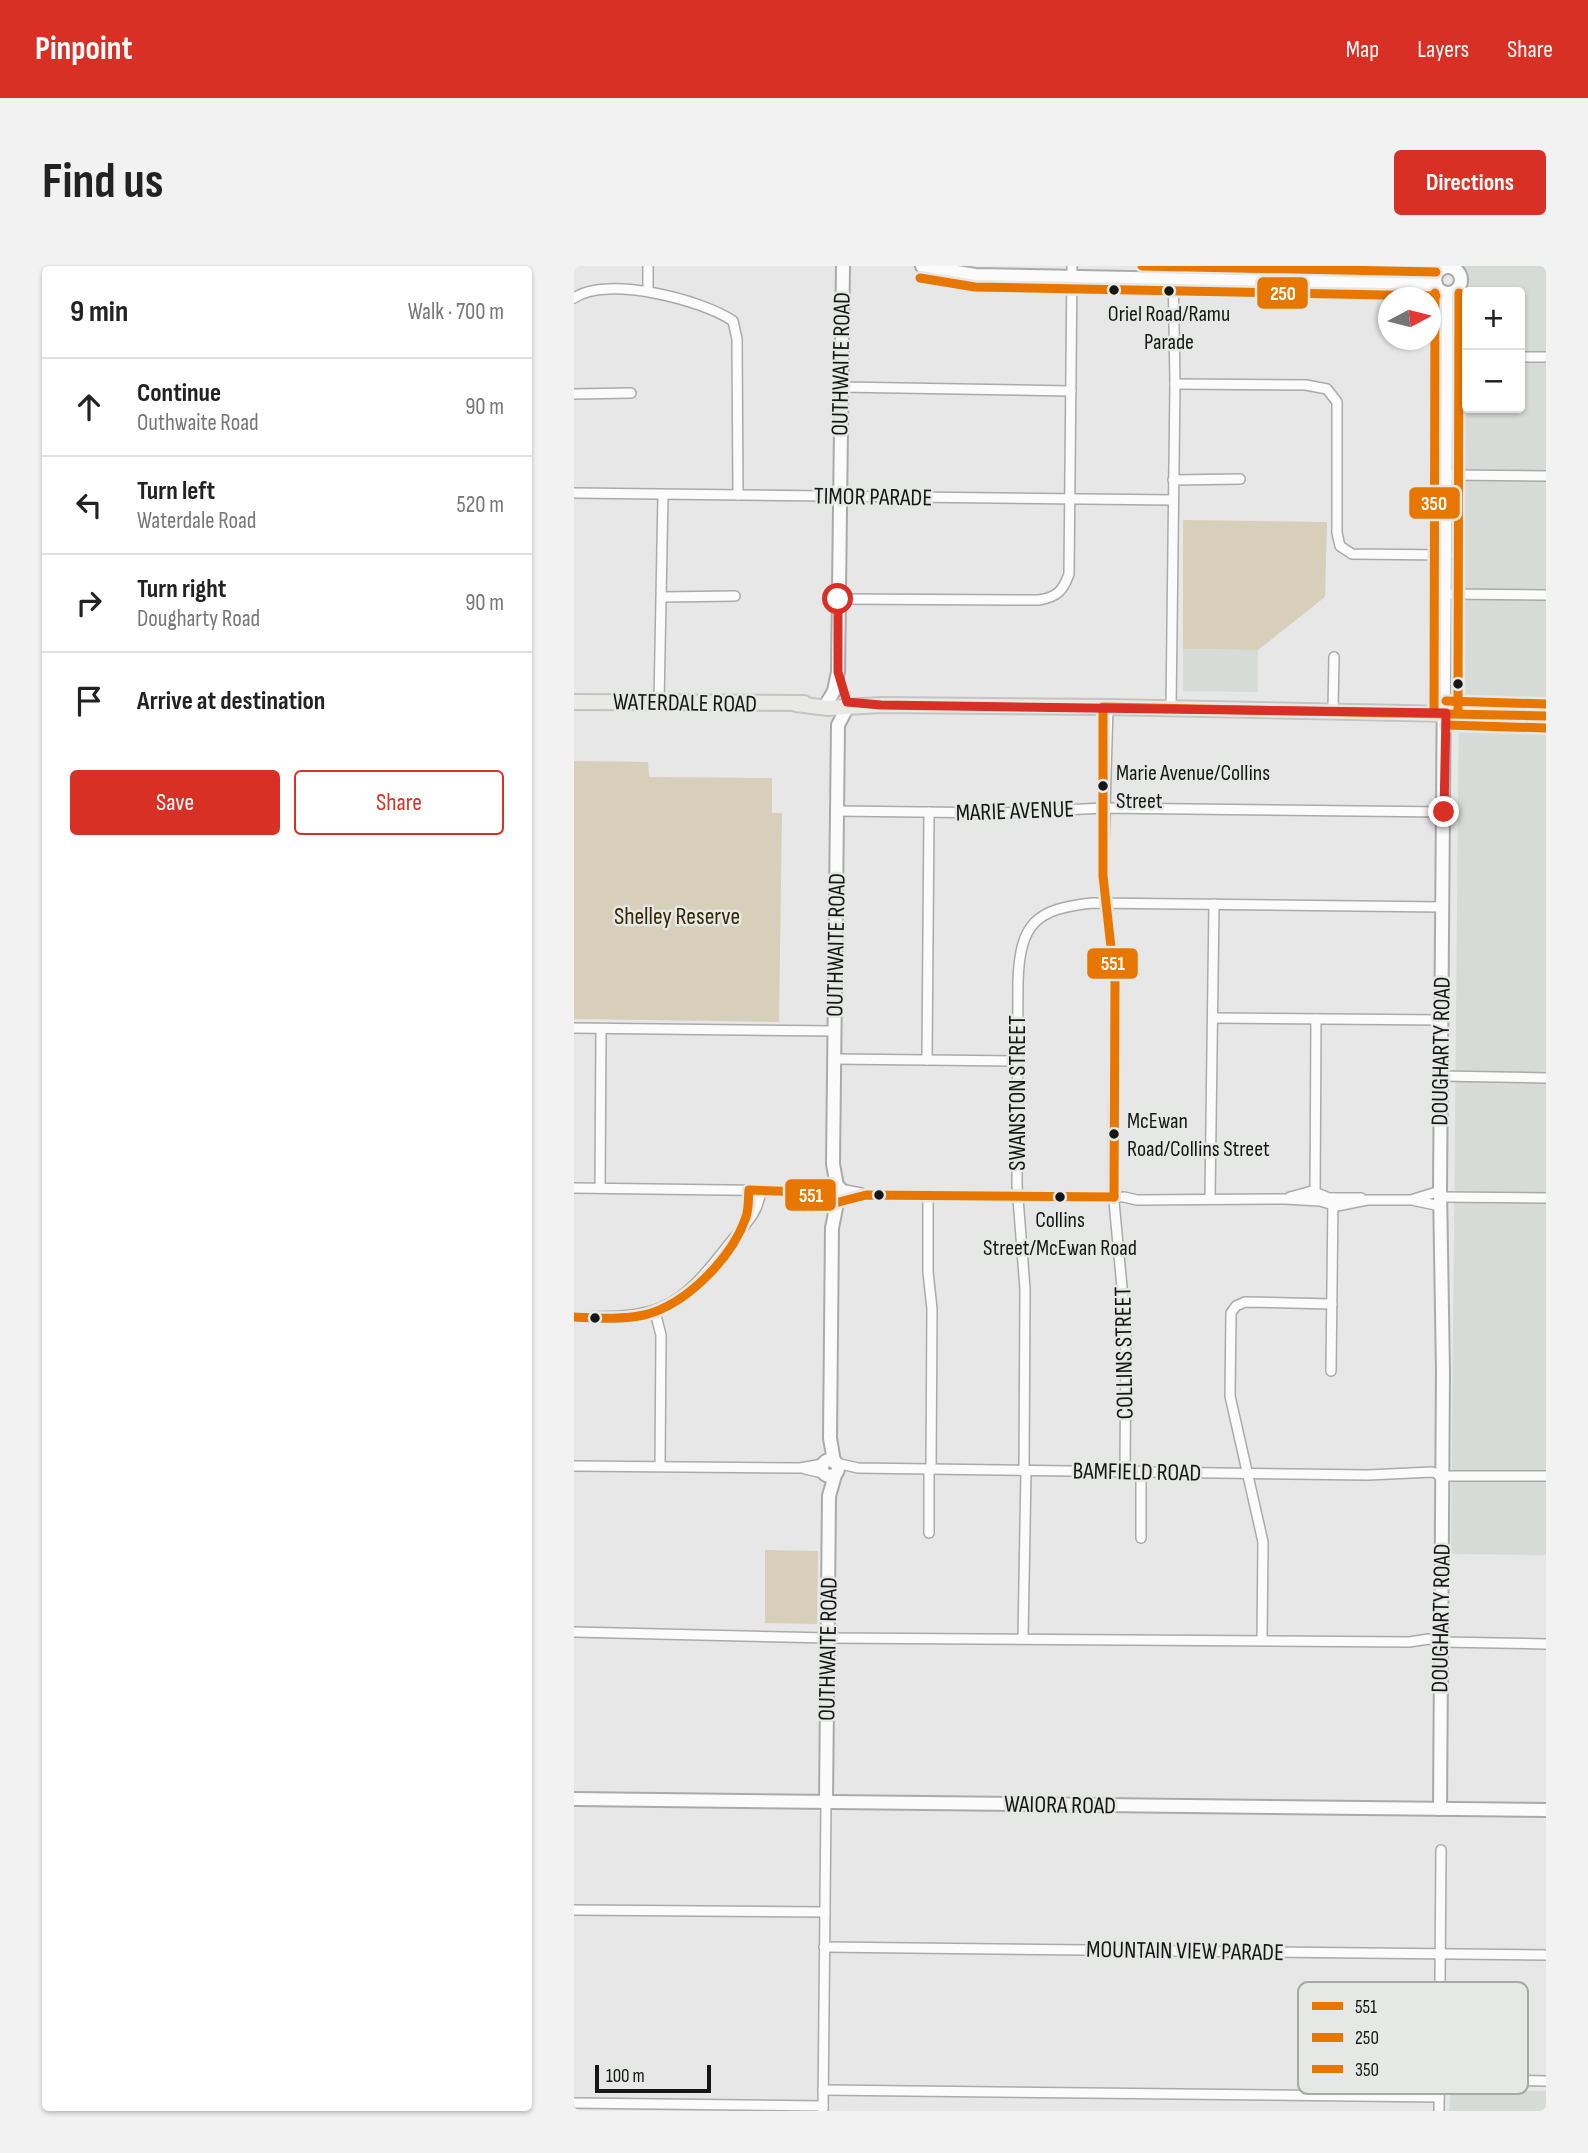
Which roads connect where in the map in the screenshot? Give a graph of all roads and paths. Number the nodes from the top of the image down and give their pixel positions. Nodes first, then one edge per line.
1 (648, 266) edge
2 (843, 266) edge
3 (922, 266) edge
4 (1275, 266) edge
5 (1448, 267) edge
6 (1072, 272) edge
7 (1174, 272) edge
8 (1275, 280) junction
9 (1436, 284) junction
10 (648, 290) junction
11 (1447, 293) junction
12 (574, 298) edge
13 (1449, 356) junction
14 (1462, 357) edge
15 (1525, 357) edge
16 (1546, 357) edge
17 (1175, 384) junction
18 (842, 387) junction
19 (1070, 391) junction
20 (631, 393) dead end
21 (574, 394) edge
22 (1448, 475) junction
23 (1546, 476) edge
24 (1240, 479) dead end
25 (1173, 480) junction
26 (574, 493) edge
27 (663, 495) junction
28 (738, 495) junction
29 (839, 496) junction
30 (1070, 498) junction
31 (1173, 500) junction
32 (1447, 555) junction
33 (1447, 594) junction
34 (1546, 595) edge
35 (735, 596) dead end
36 (662, 597) junction
37 (838, 599) junction
38 (1334, 657) dead end
39 (838, 672) junction
40 (574, 702) edge
41 (659, 702) junction
42 (828, 704) junction
43 (847, 705) junction
44 (1105, 707) junction
45 (1171, 708) junction
46 (1333, 710) junction
47 (1446, 713) junction
48 (1546, 716) edge
49 (838, 725) junction
50 (1104, 808) junction
51 (837, 811) junction
52 (929, 812) junction
53 (1444, 812) junction
54 (1105, 903) junction
55 (1214, 904) junction
56 (1443, 907) junction
57 (1213, 1018) junction
58 (1316, 1019) junction
59 (1442, 1020) junction
60 (574, 1028) edge
61 (601, 1029) junction
62 (835, 1031) junction
63 (834, 1059) junction
64 (927, 1060) junction
65 (1017, 1061) junction
66 (1441, 1076) junction
67 (1546, 1078) edge
68 (574, 1188) edge
69 (600, 1188) junction
70 (749, 1190) junction
71 (761, 1190) junction
72 (832, 1194) junction
73 (928, 1195) junction
74 (1017, 1196) junction
75 (1315, 1196) junction
76 (1119, 1197) junction
77 (1210, 1198) junction
78 (1440, 1198) junction
79 (1546, 1198) edge
80 (1412, 1200) junction
81 (1333, 1202) junction
82 (741, 1230) junction
83 (1332, 1304) junction
84 (655, 1312) junction
85 (574, 1317) edge
86 (1331, 1371) dead end
87 (574, 1466) edge
88 (660, 1466) junction
89 (830, 1468) junction
90 (930, 1469) junction
91 (1025, 1470) junction
92 (1125, 1471) junction
93 (1141, 1471) junction
94 (1248, 1473) junction
95 (1443, 1475) junction
96 (1546, 1476) edge
97 (929, 1533) dead end
98 (1141, 1538) dead end
99 (574, 1632) edge
100 (828, 1635) junction
101 (1024, 1637) junction
102 (1262, 1640) junction
103 (1441, 1642) junction
104 (1546, 1644) edge
105 (574, 1800) edge
106 (826, 1802) junction
107 (1440, 1809) junction
108 (1546, 1810) edge
109 (1441, 1850) dead end
110 (574, 1910) edge
111 (825, 1912) junction
112 (824, 1947) junction
113 (1441, 1954) junction
114 (1546, 1955) edge
115 (1441, 1982) edge
116 (1528, 2081) edge
117 (1546, 2081) edge
118 (823, 2090) junction
119 (1439, 2097) joint
120 (574, 2103) edge
121 (823, 2108) edge
122 (1439, 2111) edge

1 - 10 street
2 - 18 street, OUTHWAITE ROAD
3 - 6 street
4 - 8 street
5 - 9 street
5 - 11 street
6 - 7 street
6 - 19 street
7 - 8 street
7 - 17 street
8 - 9 street
9 - 11 street
10 - 12 street
10 - 28 street
11 - 13 street, DOUGHARTY ROAD
13 - 14 street
13 - 22 street, DOUGHARTY ROAD
15 - 16 street
17 - 25 street
17 - 32 street
18 - 19 street
18 - 29 street, OUTHWAITE ROAD
19 - 30 street
20 - 21 street
22 - 23 street
22 - 32 street, DOUGHARTY ROAD
24 - 25 street
25 - 31 street
26 - 27 street, TIMOR PARADE
27 - 28 street, TIMOR PARADE
27 - 36 street
28 - 29 street, TIMOR PARADE
29 - 30 street, TIMOR PARADE
29 - 37 street, OUTHWAITE ROAD
30 - 31 street, TIMOR PARADE
30 - 37 street
31 - 45 street
32 - 33 street, DOUGHARTY ROAD
33 - 34 street
33 - 47 street, DOUGHARTY ROAD
35 - 36 street
36 - 41 street
37 - 39 street, OUTHWAITE ROAD
38 - 46 street
39 - 42 street, OUTHWAITE ROAD
39 - 43 street, OUTHWAITE ROAD
40 - 41 main road, WATERDALE ROAD
41 - 42 main road, WATERDALE ROAD
42 - 43 main road, WATERDALE ROAD
42 - 49 street
43 - 44 main road, WATERDALE ROAD
43 - 49 street, OUTHWAITE ROAD
44 - 45 main road, WATERDALE ROAD
44 - 50 street, COLLINS STREET
45 - 46 main road, WATERDALE ROAD
46 - 47 main road, WATERDALE ROAD
47 - 48 main road, WATERDALE ROAD
47 - 53 street, DOUGHARTY ROAD
49 - 51 street, OUTHWAITE ROAD
50 - 52 street, MARIE AVENUE
50 - 53 street, MARIE AVENUE
50 - 54 street, COLLINS STREET
51 - 52 street, MARIE AVENUE
51 - 62 street, OUTHWAITE ROAD
52 - 64 street
53 - 56 street, DOUGHARTY ROAD
54 - 55 street, SWANSTON STREET
54 - 65 street, SWANSTON STREET
54 - 76 street, COLLINS STREET
55 - 56 street, SWANSTON STREET
55 - 57 street
56 - 59 street, DOUGHARTY ROAD
57 - 58 street
57 - 77 street
58 - 59 street
58 - 75 street
59 - 66 street, DOUGHARTY ROAD
60 - 61 street
61 - 62 street
61 - 69 street
62 - 63 street, OUTHWAITE ROAD
63 - 64 street
63 - 72 street, OUTHWAITE ROAD
64 - 65 street
65 - 74 street, SWANSTON STREET
66 - 67 street
66 - 78 street, DOUGHARTY ROAD
68 - 69 street
69 - 70 street
70 - 71 street
70 - 82 street
71 - 72 street
71 - 82 street
72 - 73 street
72 - 89 street, OUTHWAITE ROAD
73 - 74 street
73 - 90 street
74 - 76 street
74 - 91 street, SWANSTON STREET
75 - 77 street
75 - 81 street
76 - 77 street
76 - 92 street, COLLINS STREET
78 - 79 street
78 - 80 street
78 - 80 street
78 - 95 street, DOUGHARTY ROAD
80 - 81 street
81 - 83 street
82 - 84 street
83 - 86 street
83 - 94 street
84 - 85 street
84 - 88 street
87 - 88 street, BAMFIELD ROAD
88 - 89 street, BAMFIELD ROAD
89 - 90 street, BAMFIELD ROAD
89 - 100 street, OUTHWAITE ROAD
90 - 91 street, BAMFIELD ROAD
90 - 97 street
91 - 92 street, BAMFIELD ROAD
91 - 101 street, SWANSTON STREET
92 - 93 street, BAMFIELD ROAD
93 - 94 street, BAMFIELD ROAD
93 - 98 street
94 - 95 street, BAMFIELD ROAD
94 - 102 street
95 - 96 street, BAMFIELD ROAD
95 - 103 street, DOUGHARTY ROAD
99 - 100 street
100 - 101 street
100 - 106 street, OUTHWAITE ROAD
101 - 102 street
102 - 103 street
103 - 104 street
103 - 107 street, DOUGHARTY ROAD
105 - 106 street, WAIORA ROAD
106 - 107 street, WAIORA ROAD
106 - 111 street
107 - 108 street, WAIORA ROAD
109 - 113 street
110 - 111 street
111 - 112 street
112 - 113 street, MOUNTAIN VIEW PARADE
112 - 118 street
113 - 114 street, MOUNTAIN VIEW PARADE
113 - 115 street
116 - 117 street
118 - 119 street
118 - 121 street
119 - 122 street
120 - 121 street

